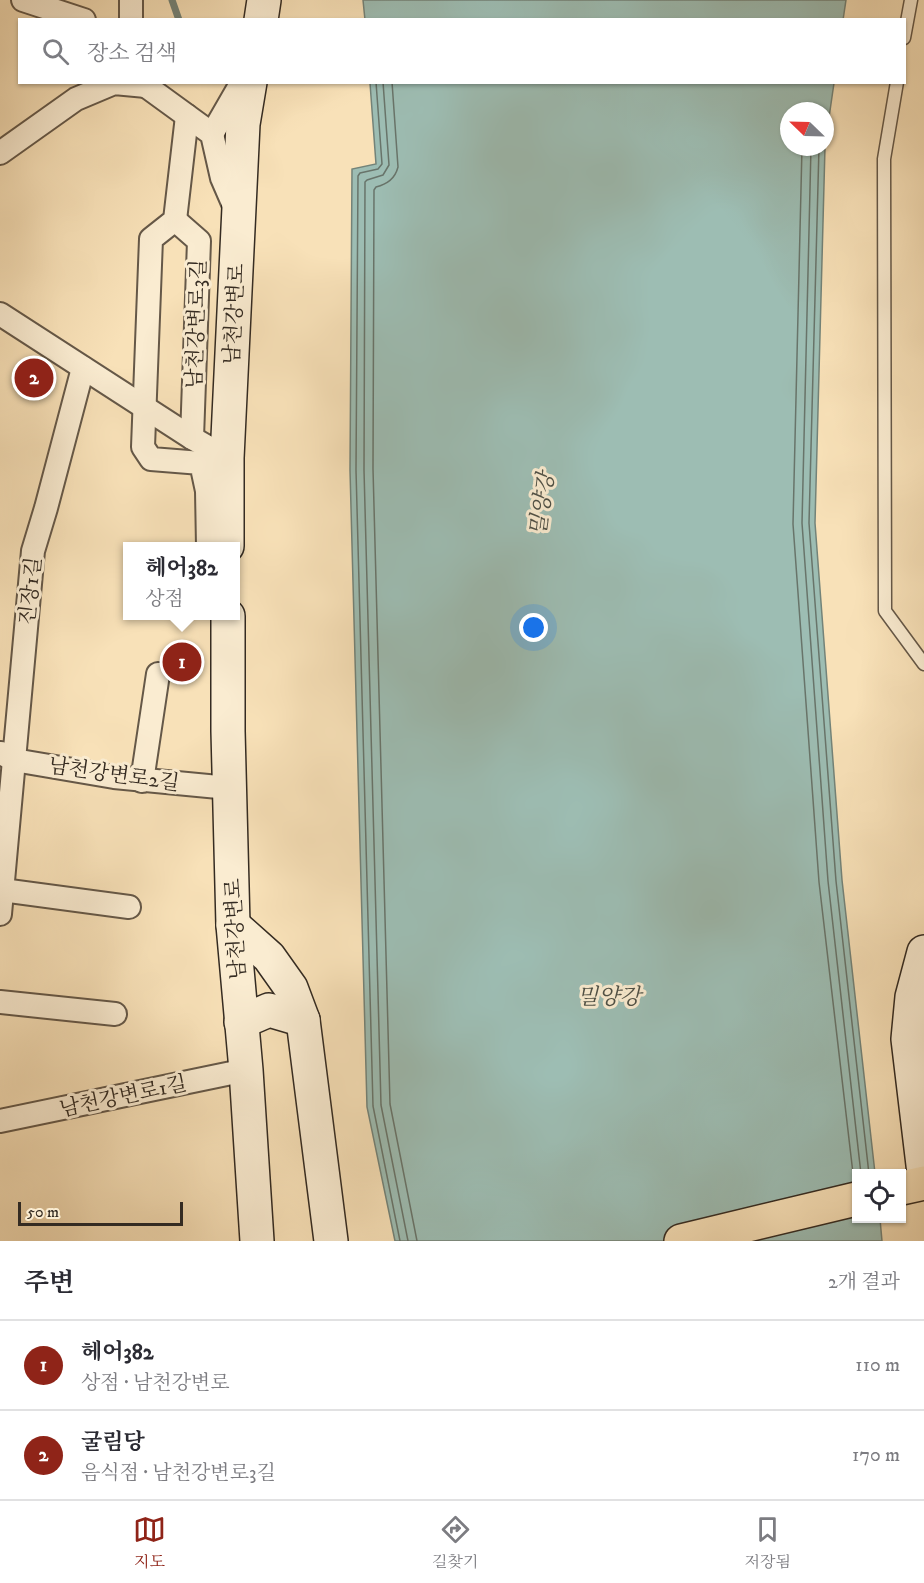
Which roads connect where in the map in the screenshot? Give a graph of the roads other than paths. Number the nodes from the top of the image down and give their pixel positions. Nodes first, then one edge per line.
1 (23, 0) edge
2 (131, 0) edge
3 (264, 0) edge
4 (911, 0) edge
5 (78, 18) edge
6 (131, 18) edge
7 (261, 18) edge
8 (906, 27) edge
9 (145, 84) edge
10 (241, 84) edge
11 (250, 84) edge
12 (897, 84) edge
13 (187, 116) junction
14 (212, 134) junction
15 (0, 153) edge
16 (239, 216) junction
17 (175, 220) junction
18 (0, 314) edge
19 (83, 368) junction
20 (146, 409) junction
21 (192, 438) junction
22 (227, 458) junction
23 (208, 542) edge
24 (227, 542) edge
25 (228, 620) edge
26 (924, 664) edge
27 (158, 674) dead end
28 (7, 757) edge
29 (142, 781) junction
30 (230, 788) junction
31 (2, 890) junction
32 (129, 907) dead end
33 (0, 914) edge
34 (233, 925) junction
35 (924, 952) edge
36 (918, 991) edge
37 (0, 1002) edge
38 (115, 1014) dead end
39 (303, 1020) junction
40 (241, 1022) junction
41 (246, 1070) junction
42 (0, 1121) edge
43 (924, 1173) edge
44 (924, 1183) edge
45 (906, 1187) edge
46 (852, 1200) edge
47 (257, 1241) edge
48 (331, 1241) edge
49 (681, 1241) edge

1 - 5 street
2 - 6 street
3 - 7 street
4 - 8 lane
9 - 13 street
9 - 15 street
10 - 14 street
11 - 16 street, 남천강변로
12 - 26 lane
13 - 14 street
13 - 17 street
14 - 16 street
16 - 22 street, 남천강변로
17 - 20 street
17 - 21 street, 남천강변로3길
18 - 19 street
19 - 20 street
19 - 28 street, 진장1길
20 - 21 street
20 - 23 street
21 - 22 street
22 - 24 street, 남천강변로
25 - 30 street, 남천강변로
27 - 29 street
28 - 29 street, 남천강변로2길
28 - 31 street, 진장1길
29 - 30 street, 남천강변로2길
30 - 34 street, 남천강변로
31 - 32 street
31 - 33 street, 진장1길
34 - 39 street
34 - 40 street, 남천강변로
35 - 36 street
36 - 43 street
37 - 38 street
39 - 40 street
39 - 48 street
40 - 41 street, 남천강변로
41 - 42 street, 남천강변로1길
41 - 47 street, 남천강변로
44 - 45 main road
46 - 49 main road

